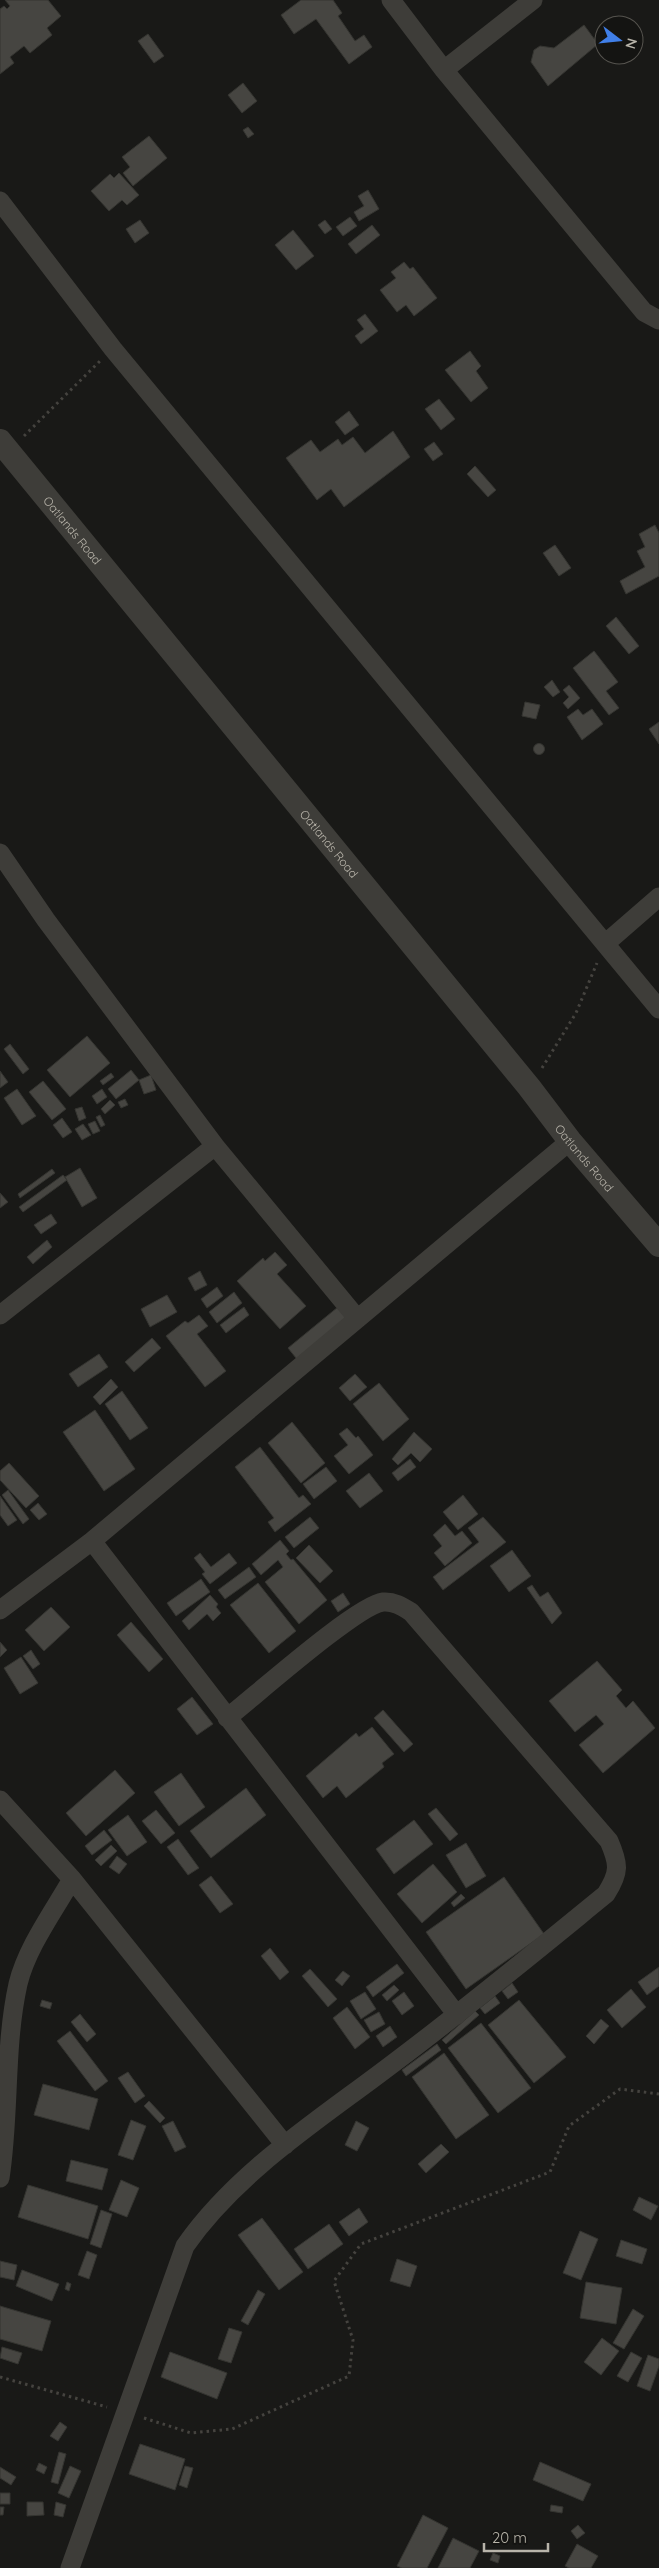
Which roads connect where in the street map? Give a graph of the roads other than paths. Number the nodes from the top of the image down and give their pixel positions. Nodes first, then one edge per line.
1 (391, 0) edge
2 (533, 0) edge
3 (444, 70) junction
4 (0, 201) edge
5 (659, 320) edge
6 (4, 446) edge
7 (0, 854) edge
8 (659, 897) edge
9 (606, 943) junction
10 (659, 1009) edge
11 (570, 1141) junction
12 (215, 1146) junction
13 (659, 1245) edge
14 (0, 1315) edge
15 (357, 1318) junction
16 (92, 1541) junction
17 (0, 1610) edge
18 (227, 1718) junction
19 (0, 1800) edge
20 (72, 1879) junction
21 (457, 2015) junction
22 (285, 2145) junction
23 (0, 2178) edge
24 (70, 2568) edge

1 - 3 street
2 - 3 street
3 - 5 street
4 - 9 street
6 - 11 street, Oatlands Road
7 - 12 street
8 - 9 street
9 - 10 street
11 - 13 street, Oatlands Road
11 - 15 street
12 - 14 street
12 - 15 street
15 - 16 street
16 - 17 street
16 - 18 street
18 - 21 street
18 - 21 street
19 - 20 street
20 - 22 street
20 - 23 street
21 - 22 street
22 - 24 street

